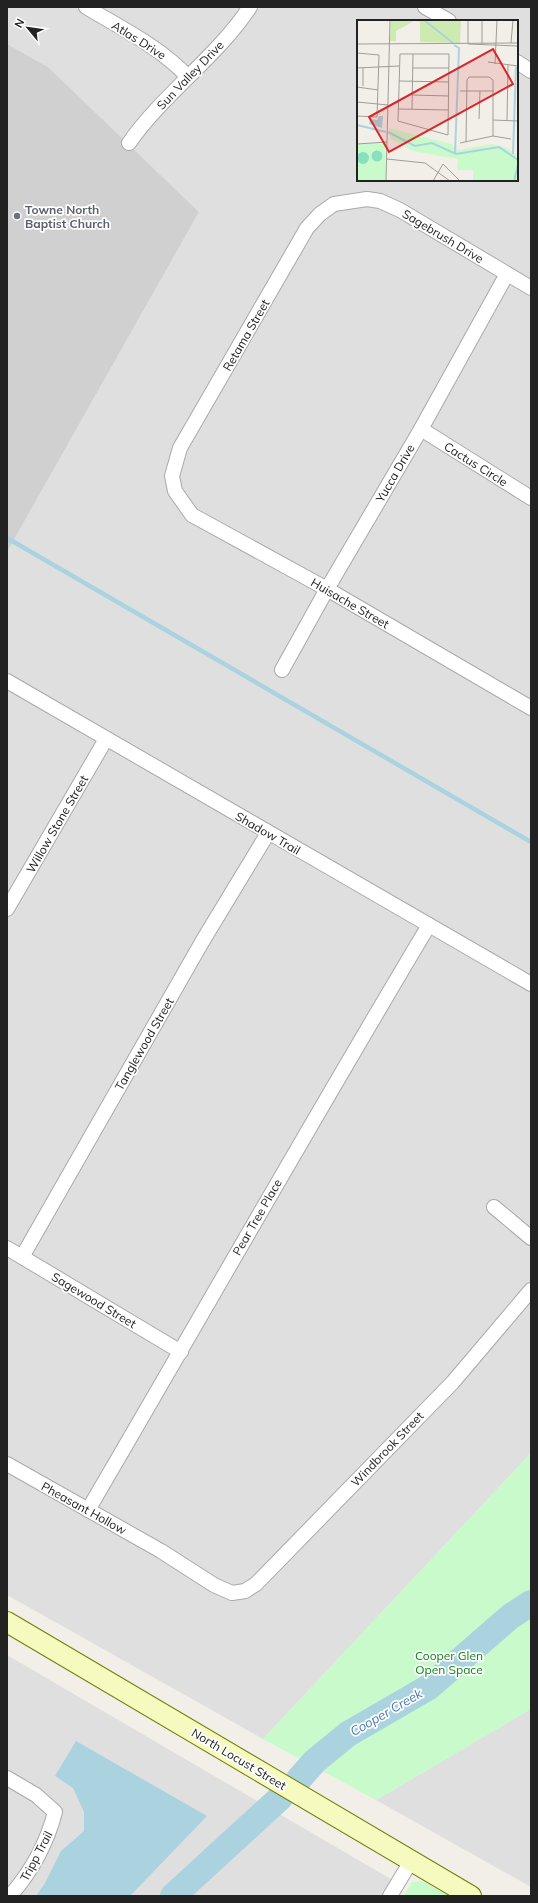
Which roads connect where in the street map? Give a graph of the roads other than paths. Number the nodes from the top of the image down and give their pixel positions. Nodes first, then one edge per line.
1 (86, 7) edge
2 (250, 7) edge
3 (425, 7) edge
4 (447, 20) edge
5 (518, 63) edge
6 (531, 71) edge
7 (188, 77) junction
8 (129, 143) dead end
9 (350, 201) joint
10 (507, 274) junction
11 (531, 288) edge
12 (421, 429) junction
13 (175, 491) joint
14 (531, 498) edge
15 (327, 589) junction
16 (282, 670) dead end
17 (7, 681) edge
18 (531, 708) edge
19 (106, 739) junction
20 (268, 833) junction
21 (7, 909) edge
22 (429, 925) junction
23 (531, 984) edge
24 (494, 1207) dead end
25 (531, 1238) edge
26 (7, 1248) edge
27 (22, 1257) junction
28 (531, 1290) edge
29 (181, 1352) junction
30 (7, 1464) edge
31 (88, 1510) junction
32 (232, 1594) joint
33 (7, 1622) edge
34 (7, 1778) edge
35 (411, 1861) junction
36 (10, 1896) edge
37 (390, 1896) edge
38 (471, 1896) edge

1 - 7 street, Atlas Drive
2 - 7 street, Sun Valley Drive
3 - 4 street
5 - 6 street
7 - 8 street, Sun Valley Drive
9 - 10 street, Sagebrush Drive
9 - 13 street, Retama Street
10 - 11 street, Sagebrush Drive
10 - 12 street, Yucca Drive
12 - 14 street, Cactus Circle
12 - 15 street, Yucca Drive
13 - 15 street, Huisache Street
15 - 16 street, Yucca Drive
15 - 18 street, Huisache Street
17 - 19 street, Shadow Trail
19 - 20 street, Shadow Trail
19 - 21 street, Willow Stone Street
20 - 22 street, Shadow Trail
20 - 27 street, Tanglewood Street
22 - 23 street, Shadow Trail
22 - 29 street, Pear Tree Place
24 - 25 street
26 - 27 street, Sagewood Street
27 - 29 street, Sagewood Street
28 - 32 street, Windbrook Street
29 - 31 street, Pear Tree Place
30 - 31 street, Pheasant Hollow
31 - 32 street, Pheasant Hollow
33 - 35 main road, North Locust Street
34 - 36 street, Tripp Trail
35 - 37 street
35 - 38 main road, North Locust Street

